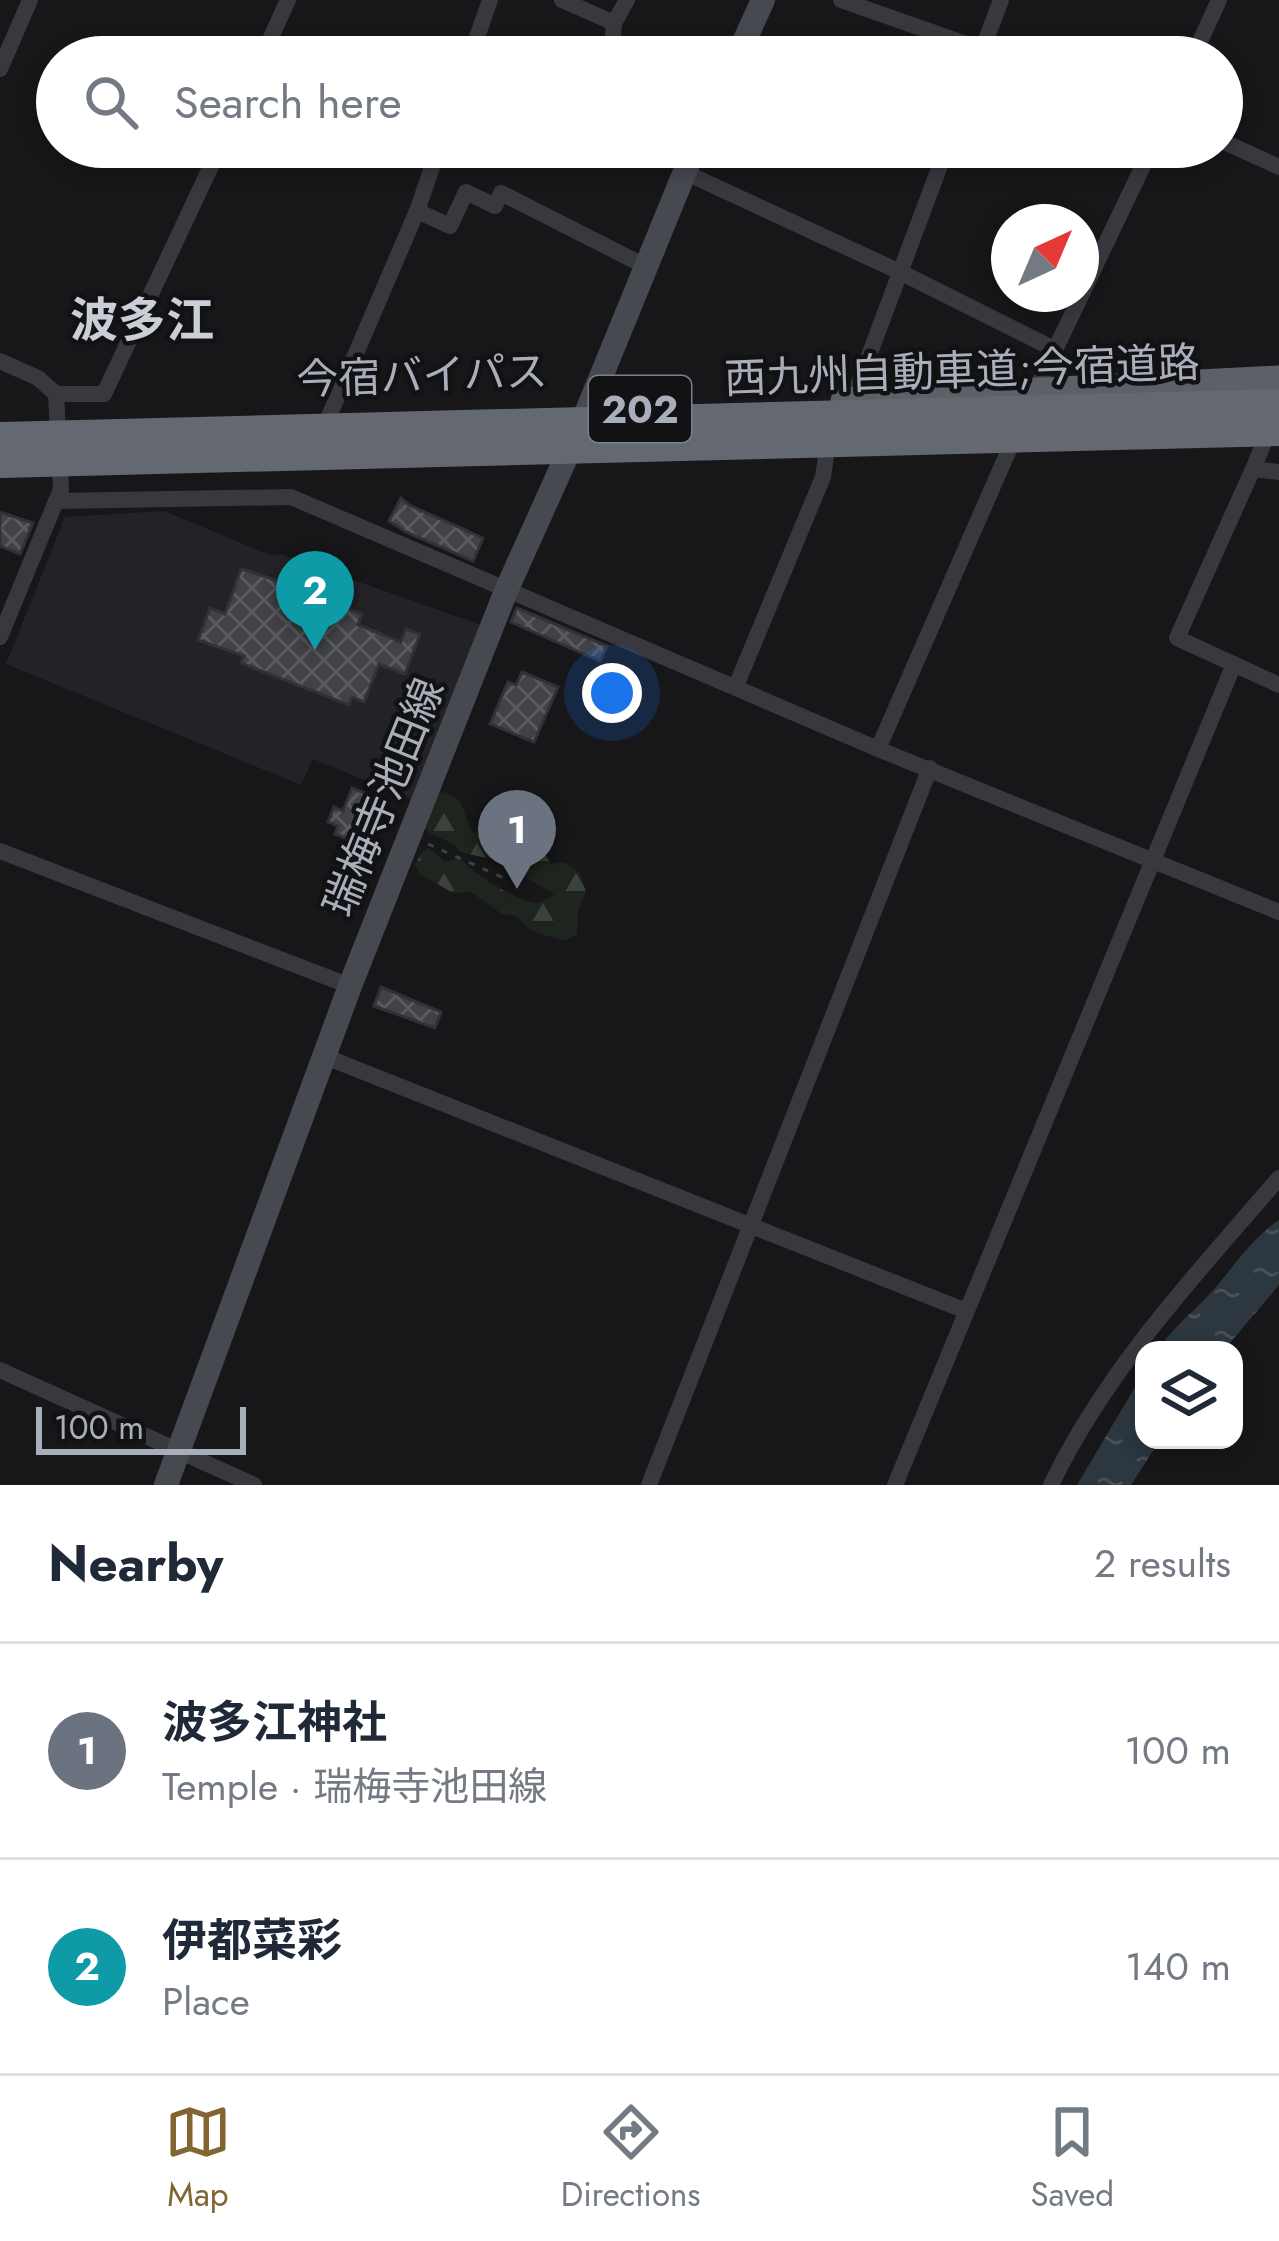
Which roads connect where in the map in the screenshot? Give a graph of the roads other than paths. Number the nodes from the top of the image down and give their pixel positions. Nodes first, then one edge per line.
1 (30, 0) edge
2 (288, 0) edge
3 (490, 0) edge
4 (562, 0) edge
5 (627, 0) edge
6 (763, 0) edge
7 (841, 0) edge
8 (1001, 0) edge
9 (1219, 0) edge
10 (614, 23) junction
11 (272, 36) edge
12 (477, 36) edge
13 (613, 36) edge
14 (747, 36) edge
15 (936, 36) edge
16 (987, 36) edge
17 (1203, 36) edge
18 (0, 69) edge
19 (1243, 151) edge
20 (1279, 167) edge
21 (210, 168) edge
22 (432, 168) edge
23 (686, 168) edge
24 (938, 168) edge
25 (1142, 168) edge
26 (684, 172) junction
27 (417, 211) junction
28 (646, 267) junction
29 (900, 272) junction
30 (1056, 350) junction
31 (0, 361) edge
32 (1279, 379) edge
33 (1036, 391) junction
34 (56, 394) junction
35 (852, 401) junction
36 (1279, 406) edge
37 (587, 411) junction
38 (327, 421) junction
39 (60, 428) junction
40 (0, 432) edge
41 (1274, 437) edge
42 (1011, 445) junction
43 (827, 449) junction
44 (567, 458) junction
45 (0, 464) edge
46 (1252, 469) junction
47 (1279, 472) edge
48 (0, 474) edge
49 (59, 488) junction
50 (506, 591) junction
51 (0, 638) edge
52 (1234, 664) junction
53 (1279, 685) edge
54 (736, 686) junction
55 (878, 749) junction
56 (930, 768) junction
57 (0, 851) edge
58 (1152, 859) junction
59 (1279, 912) edge
60 (350, 986) junction
61 (326, 1057) junction
62 (1279, 1178) edge
63 (752, 1224) junction
64 (966, 1311) junction
65 (0, 1370) edge
66 (180, 1451) junction
67 (166, 1485) edge
68 (254, 1485) edge
69 (649, 1485) edge
70 (895, 1485) edge
71 (1051, 1485) edge

1 - 18 street
2 - 11 street
3 - 12 street
4 - 10 street
5 - 10 street
6 - 14 main road
7 - 15 street
8 - 16 street
9 - 17 street
10 - 13 street
19 - 20 street
21 - 34 street
22 - 27 street
23 - 26 main road, 瑞梅寺池田線
24 - 29 street
25 - 30 street
26 - 28 main road, 瑞梅寺池田線
26 - 29 street
27 - 28 street
27 - 38 street
28 - 37 main road, 瑞梅寺池田線
29 - 30 street
29 - 35 street
30 - 33 street
31 - 34 street
32 - 33 highway, 今宿バイパス / 202
33 - 35 highway, 今宿バイパス / 202
33 - 42 street
34 - 39 street
35 - 37 highway, 今宿バイパス / 202
36 - 40 highway, 西九州自動車道;今宿道路, bridge
36 - 41 street
37 - 38 highway, 今宿バイパス / 202
37 - 44 main road, 瑞梅寺池田線
38 - 39 highway, 今宿バイパス / 202
39 - 40 highway, 今宿バイパス / 202
39 - 49 street
41 - 42 highway, 今宿バイパス / 202
41 - 45 highway, 西九州自動車道;今宿道路, bridge
41 - 46 street
42 - 43 highway, 今宿バイパス / 202
42 - 55 street
43 - 44 highway, 今宿バイパス / 202
43 - 54 street
44 - 49 highway, 今宿バイパス / 202
44 - 50 main road, 瑞梅寺池田線
46 - 47 street
46 - 52 street
48 - 49 highway, 今宿バイパス / 202
49 - 50 street
49 - 51 street
50 - 54 street
50 - 60 main road, 瑞梅寺池田線
52 - 53 street
52 - 58 street
54 - 55 street
55 - 56 street
56 - 58 street
56 - 63 street
57 - 60 street
58 - 59 street
58 - 64 street
60 - 61 main road, 瑞梅寺池田線
61 - 63 street
61 - 66 main road, 瑞梅寺池田線
62 - 71 street
63 - 64 street
63 - 69 street
64 - 70 street
65 - 66 street
66 - 67 main road, 瑞梅寺池田線
66 - 68 street

